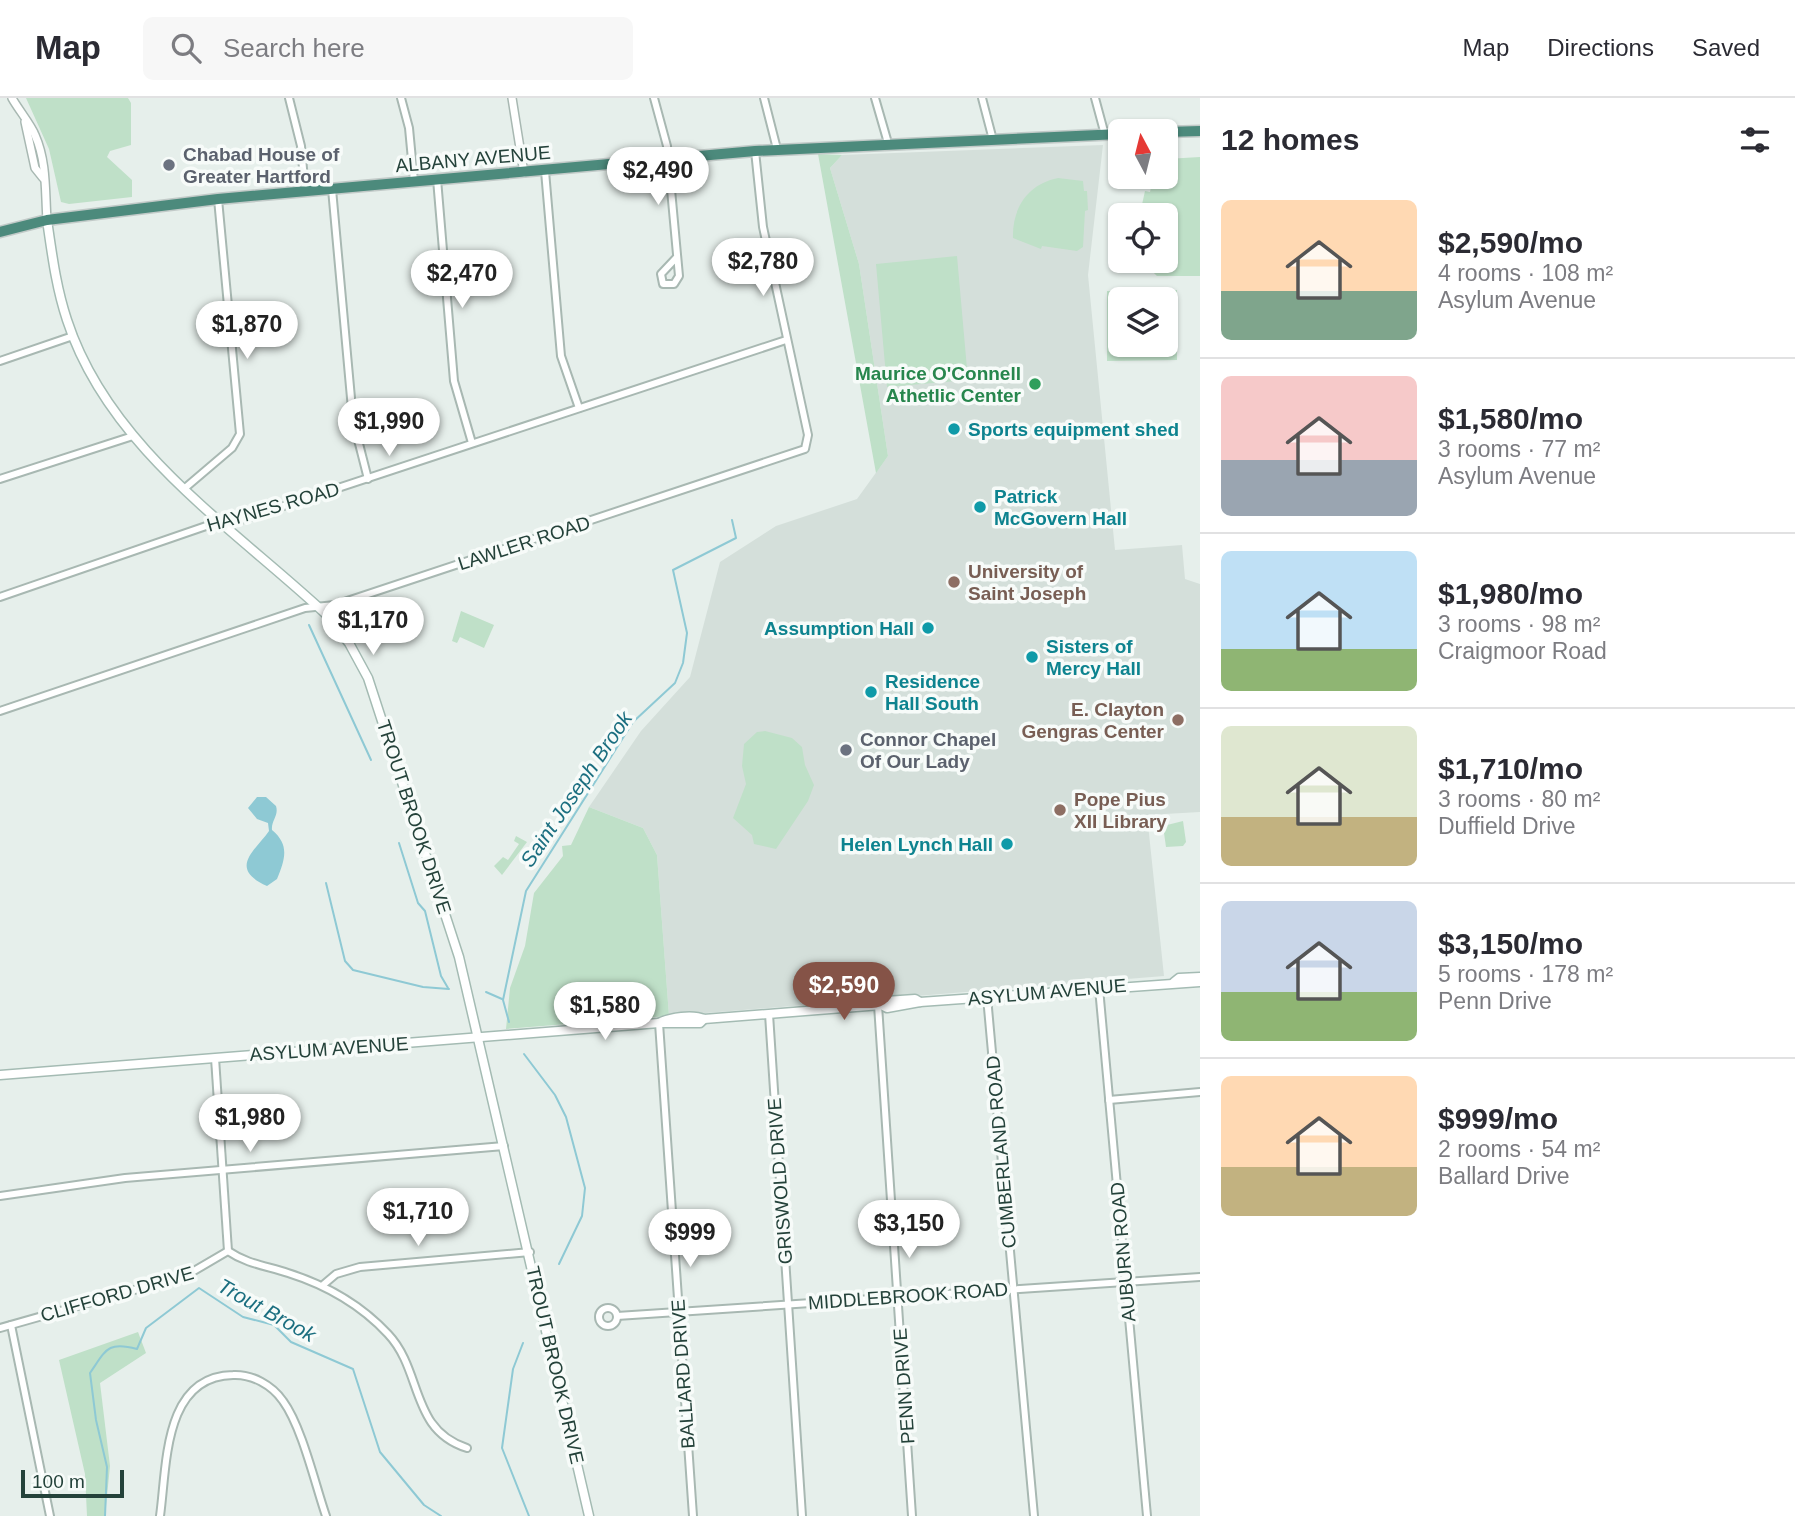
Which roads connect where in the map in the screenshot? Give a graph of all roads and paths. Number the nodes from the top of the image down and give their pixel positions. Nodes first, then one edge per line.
1 (12, 98) edge
2 (289, 98) edge
3 (401, 98) edge
4 (512, 98) edge
5 (654, 98) edge
6 (764, 98) edge
7 (875, 98) edge
8 (982, 98) edge
9 (1095, 98) edge
10 (1200, 131) edge
11 (1178, 132) edge
12 (1105, 135) junction
13 (1108, 135) edge
14 (993, 140) junction
15 (888, 143) junction
16 (777, 149) junction
17 (755, 151) junction
18 (668, 160) junction
19 (545, 171) junction
20 (524, 173) junction
21 (438, 179) junction
22 (414, 181) junction
23 (332, 189) junction
24 (305, 191) junction
25 (218, 200) junction
26 (47, 220) junction
27 (0, 232) edge
28 (677, 257) dead end
29 (73, 336) junction
30 (786, 340) junction
31 (0, 361) edge
32 (579, 408) junction
33 (133, 436) junction
34 (472, 443) junction
35 (368, 479) junction
36 (0, 480) edge
37 (185, 488) junction
38 (225, 523) junction
39 (0, 597) edge
40 (318, 606) junction
41 (0, 711) edge
42 (1200, 980) edge
43 (1099, 988) junction
44 (987, 997) junction
45 (879, 1005) junction
46 (769, 1014) junction
47 (659, 1023) junction
48 (479, 1038) junction
49 (215, 1058) junction
50 (0, 1075) edge
51 (1200, 1092) edge
52 (1109, 1100) junction
53 (504, 1146) junction
54 (223, 1170) junction
55 (0, 1196) edge
56 (229, 1251) junction
57 (530, 1252) junction
58 (1200, 1277) edge
59 (1126, 1282) junction
60 (323, 1285) junction
61 (1013, 1289) junction
62 (898, 1297) junction
63 (788, 1304) junction
64 (679, 1311) junction
65 (617, 1316) dead end
66 (10, 1325) junction
67 (0, 1328) edge
68 (467, 1448) dead end
69 (50, 1516) edge
70 (160, 1516) edge
71 (326, 1516) edge
72 (589, 1516) edge
73 (693, 1516) edge
74 (802, 1516) edge
75 (912, 1516) edge
76 (1034, 1516) edge
77 (1147, 1516) edge

1 - 26 street
2 - 24 street
3 - 22 street
4 - 20 street
5 - 18 street
6 - 16 street
7 - 15 street
8 - 14 street
9 - 12 street
10 - 11 highway
12 - 13 highway, ALBANY AVENUE
12 - 14 highway, ALBANY AVENUE
14 - 15 highway, ALBANY AVENUE
15 - 16 highway, ALBANY AVENUE
16 - 17 highway, ALBANY AVENUE
17 - 18 highway, ALBANY AVENUE
17 - 30 street
18 - 19 highway, ALBANY AVENUE
18 - 28 street
19 - 20 highway, ALBANY AVENUE
19 - 32 street
20 - 21 highway, ALBANY AVENUE
21 - 22 highway, ALBANY AVENUE
21 - 34 street
22 - 23 highway, ALBANY AVENUE
23 - 24 highway, ALBANY AVENUE
23 - 35 street
24 - 25 highway, ALBANY AVENUE
25 - 26 highway, ALBANY AVENUE
25 - 37 street
26 - 27 highway, ALBANY AVENUE
26 - 29 main road, TROUT BROOK DRIVE
29 - 31 street
29 - 33 main road, TROUT BROOK DRIVE
30 - 32 street, HAYNES ROAD
30 - 40 street, LAWLER ROAD
32 - 34 street, HAYNES ROAD
33 - 36 street
33 - 37 main road, TROUT BROOK DRIVE
34 - 35 street, HAYNES ROAD
35 - 38 street, HAYNES ROAD
37 - 38 main road, TROUT BROOK DRIVE
38 - 39 street, HAYNES ROAD
38 - 40 main road, TROUT BROOK DRIVE
40 - 41 street, LAWLER ROAD
40 - 48 main road, TROUT BROOK DRIVE
42 - 43 main road, ASYLUM AVENUE
43 - 44 main road, ASYLUM AVENUE
43 - 52 street, AUBURN ROAD
44 - 45 main road, ASYLUM AVENUE
44 - 61 street, CUMBERLAND ROAD
45 - 46 main road, ASYLUM AVENUE
45 - 62 street, PENN DRIVE
46 - 47 main road, ASYLUM AVENUE
46 - 63 street, GRISWOLD DRIVE
47 - 48 main road, ASYLUM AVENUE
47 - 64 street, BALLARD DRIVE
48 - 49 main road, ASYLUM AVENUE
48 - 53 main road, TROUT BROOK DRIVE
49 - 50 main road, ASYLUM AVENUE
49 - 54 street
51 - 52 street
52 - 59 street, AUBURN ROAD
53 - 54 street
53 - 57 main road, TROUT BROOK DRIVE
54 - 55 street
54 - 56 street
56 - 60 street
56 - 66 street, CLIFFORD DRIVE
57 - 60 street
57 - 72 main road, TROUT BROOK DRIVE
58 - 59 street, MIDDLEBROOK ROAD
59 - 61 street, MIDDLEBROOK ROAD
59 - 77 street, AUBURN ROAD
60 - 68 street
61 - 62 street, MIDDLEBROOK ROAD
61 - 76 street, CUMBERLAND ROAD
62 - 63 street, MIDDLEBROOK ROAD
62 - 75 street, PENN DRIVE
63 - 64 street, MIDDLEBROOK ROAD
63 - 74 street, GRISWOLD DRIVE
64 - 65 street, MIDDLEBROOK ROAD
64 - 73 street, BALLARD DRIVE
66 - 67 street, CLIFFORD DRIVE
66 - 69 street
70 - 71 street

